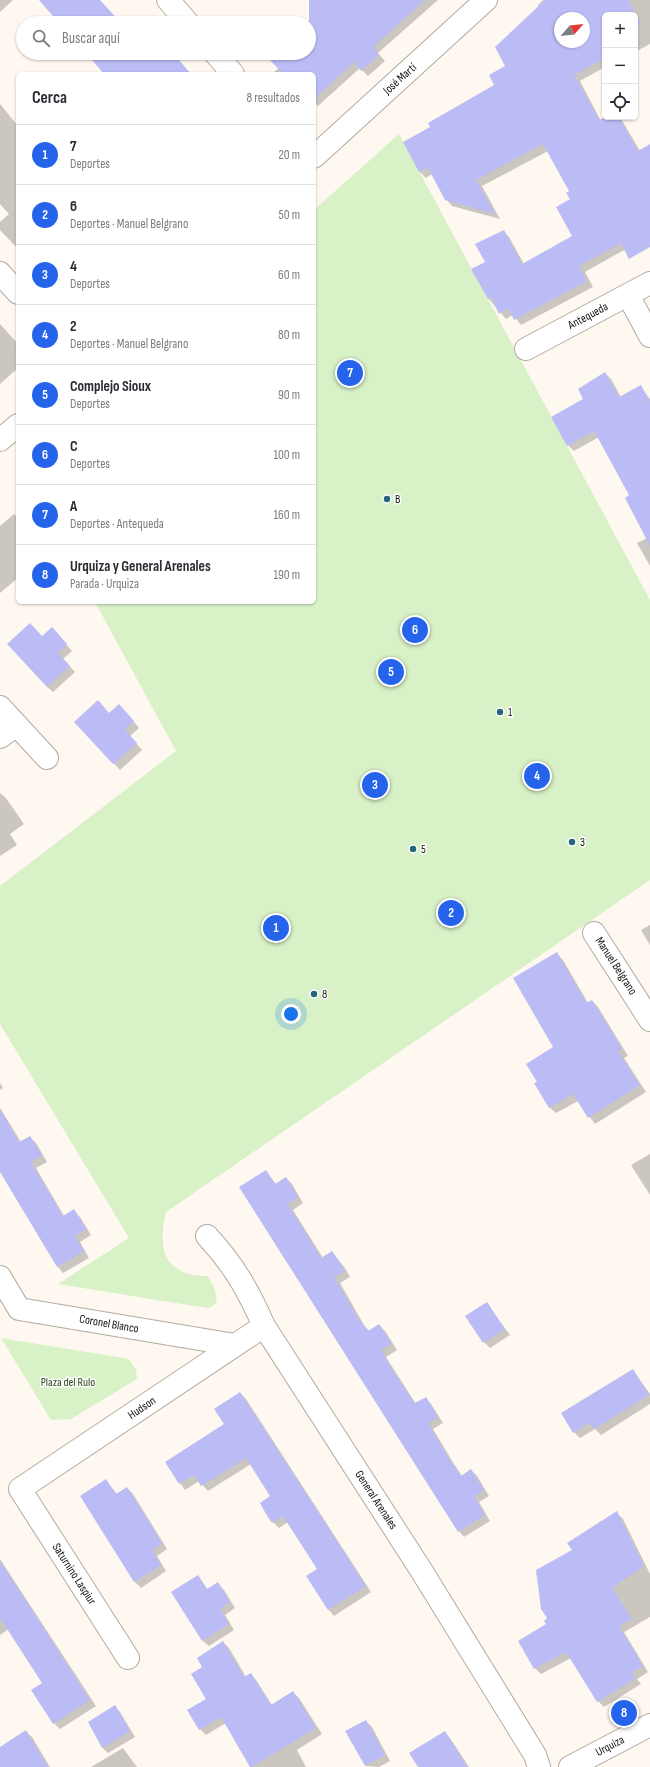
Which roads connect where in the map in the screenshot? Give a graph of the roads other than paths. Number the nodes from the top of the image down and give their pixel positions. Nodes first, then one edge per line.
1 (168, 0) edge
2 (486, 0) edge
3 (182, 16) edge
4 (221, 60) edge
5 (231, 72) edge
6 (316, 155) edge
7 (0, 273) edge
8 (650, 283) edge
9 (16, 291) edge
10 (628, 295) junction
11 (650, 336) edge
12 (526, 349) dead end
13 (16, 427) edge
14 (0, 440) edge
15 (0, 707) edge
16 (9, 731) edge
17 (47, 758) dead end
18 (594, 933) dead end
19 (650, 1020) edge
20 (207, 1236) dead end
21 (0, 1277) edge
22 (264, 1326) junction
23 (235, 1346) junction
24 (20, 1489) joint
25 (128, 1658) dead end
26 (650, 1725) edge
27 (539, 1767) edge
28 (570, 1767) edge

1 - 3 street
2 - 6 street, José Martí
4 - 5 street
7 - 9 street
8 - 10 street, Antequeda
10 - 11 street
10 - 12 street, Antequeda
13 - 14 street
15 - 16 street
16 - 17 street
18 - 19 street, Manuel Belgrano
20 - 22 street, General Arenales
21 - 23 street, Coronel Blanco
22 - 23 street, Hudson
22 - 27 street, General Arenales
23 - 24 street, Hudson
24 - 25 street, Saturnino Laspiur
26 - 28 street, Urquiza

